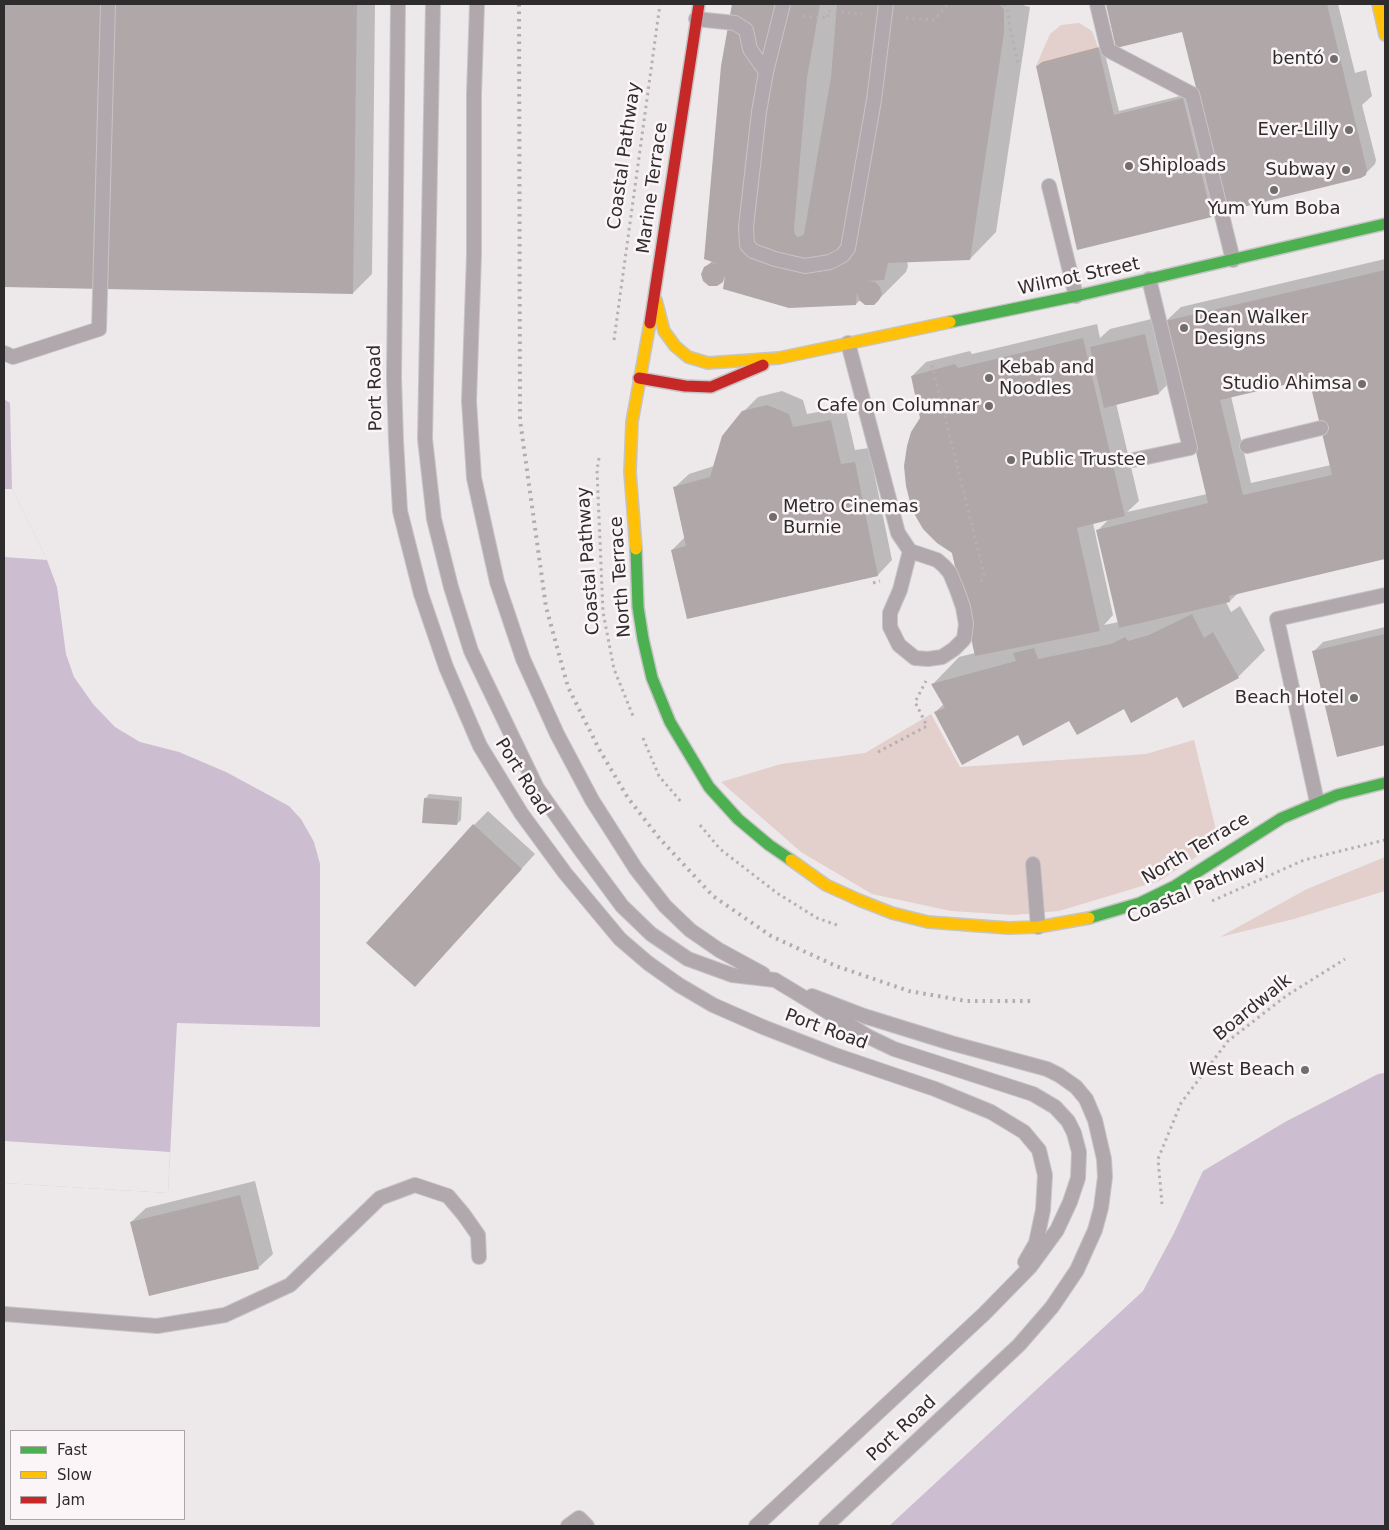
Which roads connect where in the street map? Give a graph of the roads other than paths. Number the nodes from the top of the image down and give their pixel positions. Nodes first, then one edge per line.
1 (108, 4) edge
2 (398, 4) edge
3 (433, 4) edge
4 (477, 4) edge
5 (699, 4) edge
6 (783, 4) edge
7 (886, 4) edge
8 (1097, 4) edge
9 (1378, 4) edge
10 (696, 20) junction
11 (1385, 36) edge
12 (766, 72) junction
13 (1049, 186) dead end
14 (1385, 224) edge
15 (1232, 260) junction
16 (1149, 279) junction
17 (656, 287) junction
18 (1076, 296) junction
19 (848, 344) junction
20 (4, 353) edge
21 (779, 358) junction
22 (640, 378) junction
23 (1321, 428) dead end
24 (1247, 446) dead end
25 (1134, 460) dead end
26 (910, 551) junction
27 (1385, 595) edge
28 (1385, 783) edge
29 (1317, 802) junction
30 (1033, 864) dead end
31 (1038, 927) junction
32 (775, 980) junction
33 (479, 1257) dead end
34 (1015, 1283) junction
35 (4, 1314) edge
36 (568, 1526) edge
37 (587, 1526) edge
38 (756, 1526) edge
39 (826, 1526) edge

1 - 20 lane
2 - 34 lane, Port Road
3 - 32 lane, Port Road
4 - 32 lane, Port Road
5 - 10 street, Marine Terrace
6 - 12 lane
7 - 12 lane
8 - 15 lane
9 - 11 street
10 - 12 lane
10 - 17 street, Marine Terrace
13 - 18 lane
14 - 15 street, Wilmot Street
15 - 16 street, Wilmot Street
16 - 18 street, Wilmot Street
16 - 25 lane
17 - 21 street, Wilmot Street
17 - 22 street, Marine Terrace
18 - 19 street, Wilmot Street
19 - 21 street, Wilmot Street
19 - 26 lane
21 - 22 street, Wilmot Street
22 - 31 street, North Terrace
23 - 24 lane
26 - 26 lane
27 - 29 lane
28 - 29 street, North Terrace
29 - 31 street, North Terrace
30 - 31 lane
32 - 34 lane, Port Road
32 - 39 lane, Port Road
33 - 35 lane
34 - 38 lane, Port Road
36 - 37 lane

